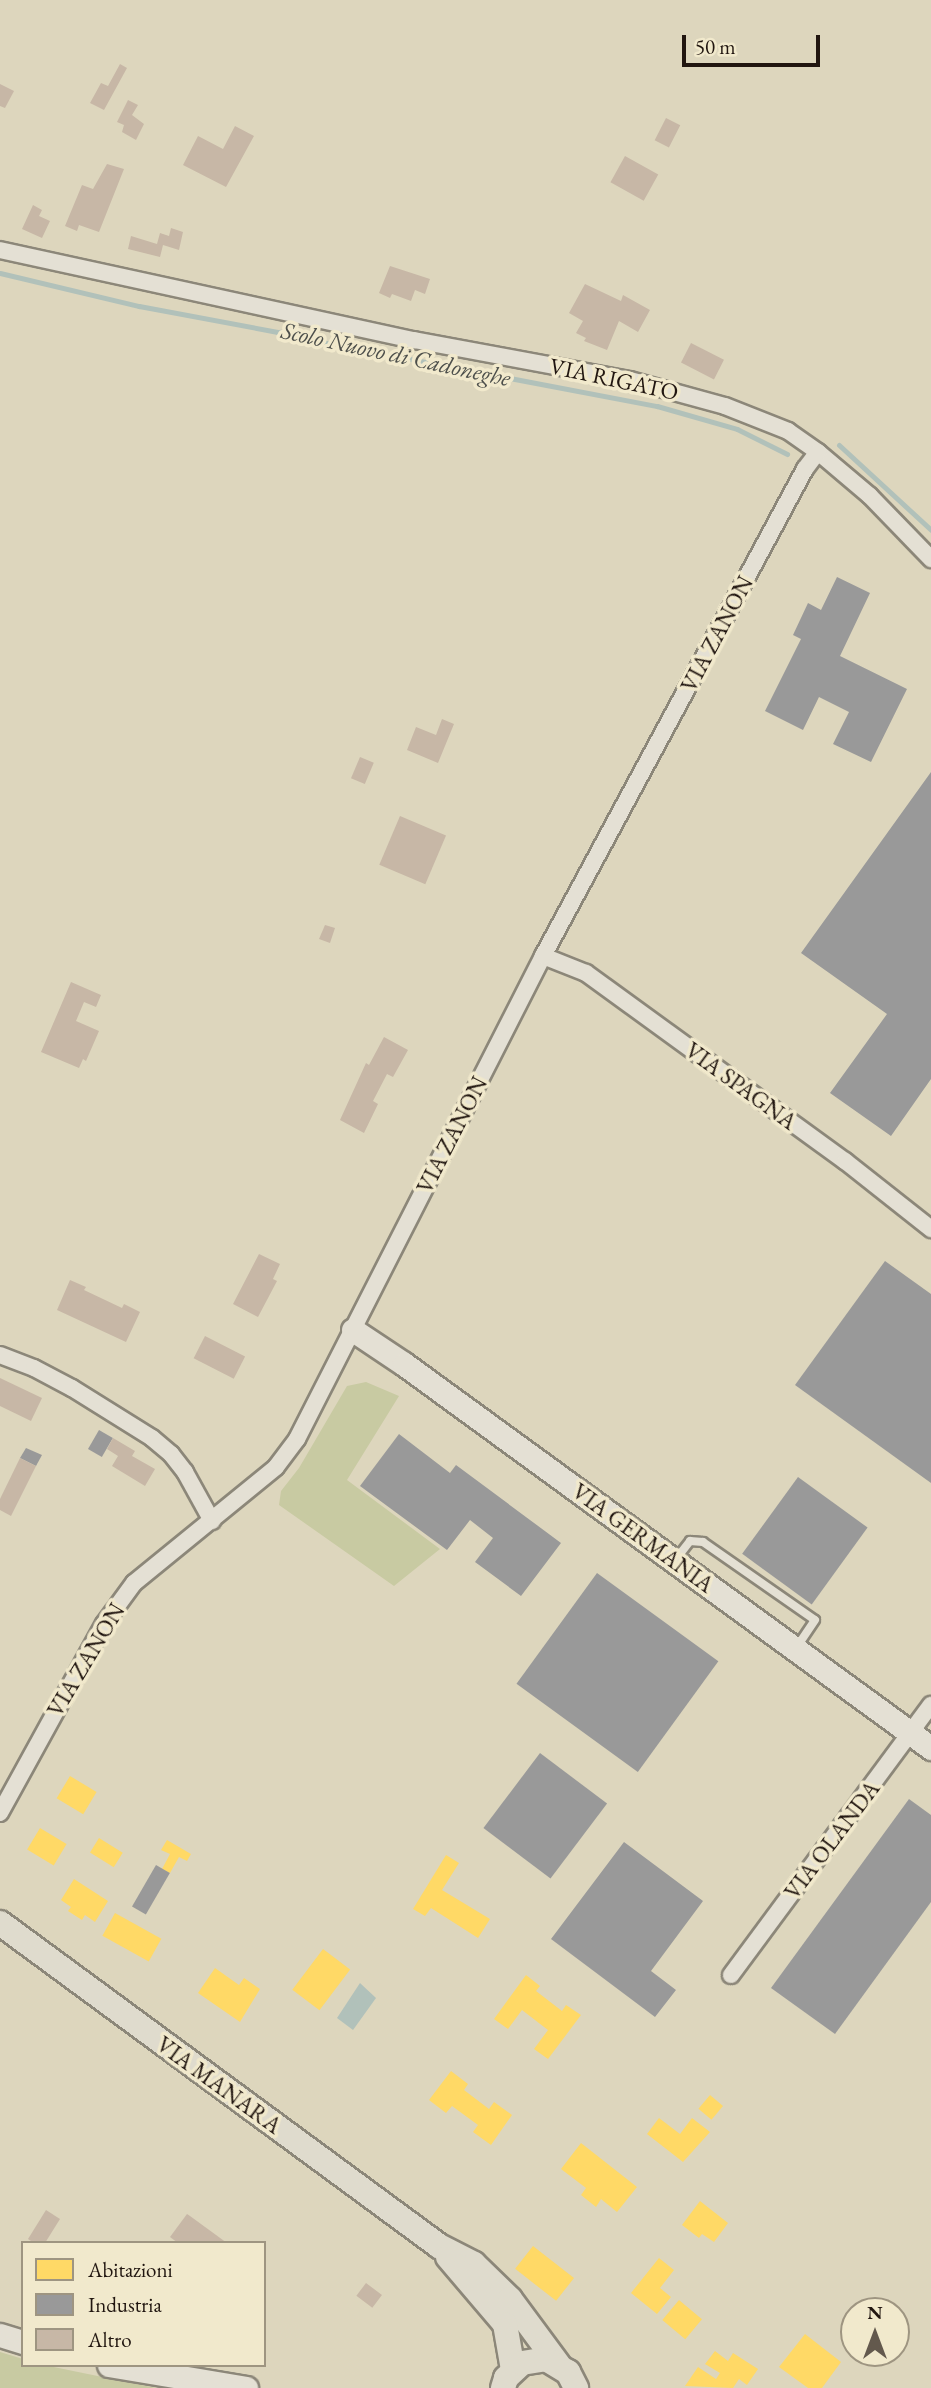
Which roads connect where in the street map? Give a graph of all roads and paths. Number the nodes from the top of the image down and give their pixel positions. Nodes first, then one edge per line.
1 (0, 250) edge
2 (818, 452) junction
3 (931, 559) edge
4 (543, 956) junction
5 (931, 1229) edge
6 (353, 1330) junction
7 (0, 1355) edge
8 (212, 1521) junction
9 (674, 1561) junction
10 (795, 1649) junction
11 (931, 1705) edge
12 (911, 1733) junction
13 (931, 1748) edge
14 (25, 1768) junction
15 (0, 1805) edge
16 (0, 1813) edge
17 (0, 1923) edge
18 (731, 1975) dead end
19 (439, 2246) junction
20 (0, 2336) edge
21 (21, 2341) edge
22 (558, 2364) junction
23 (121, 2367) edge
24 (503, 2381) edge
25 (577, 2386) edge
26 (246, 2388) edge

1 - 2 street, VIA RIGATO
2 - 3 street, VIA RIGATO
2 - 4 street, VIA ZANON
4 - 5 street, VIA SPAGNA
4 - 6 street, VIA ZANON
6 - 8 street, VIA ZANON
6 - 9 street, VIA GERMANIA
7 - 8 street
8 - 14 street, VIA ZANON
9 - 10 street, VIA GERMANIA
9 - 10 lane
10 - 12 street, VIA GERMANIA
11 - 12 street, VIA OLANDA
12 - 13 street, VIA GERMANIA
12 - 18 street, VIA OLANDA
14 - 15 street, VIA ZANON
14 - 16 street, VIA ZANON
17 - 19 main road, VIA MANARA
19 - 22 main road, VIA MANARA
19 - 24 main road, VIA MANARA
20 - 21 street
22 - 24 main road
22 - 25 main road, VIA MANARA
23 - 26 street

